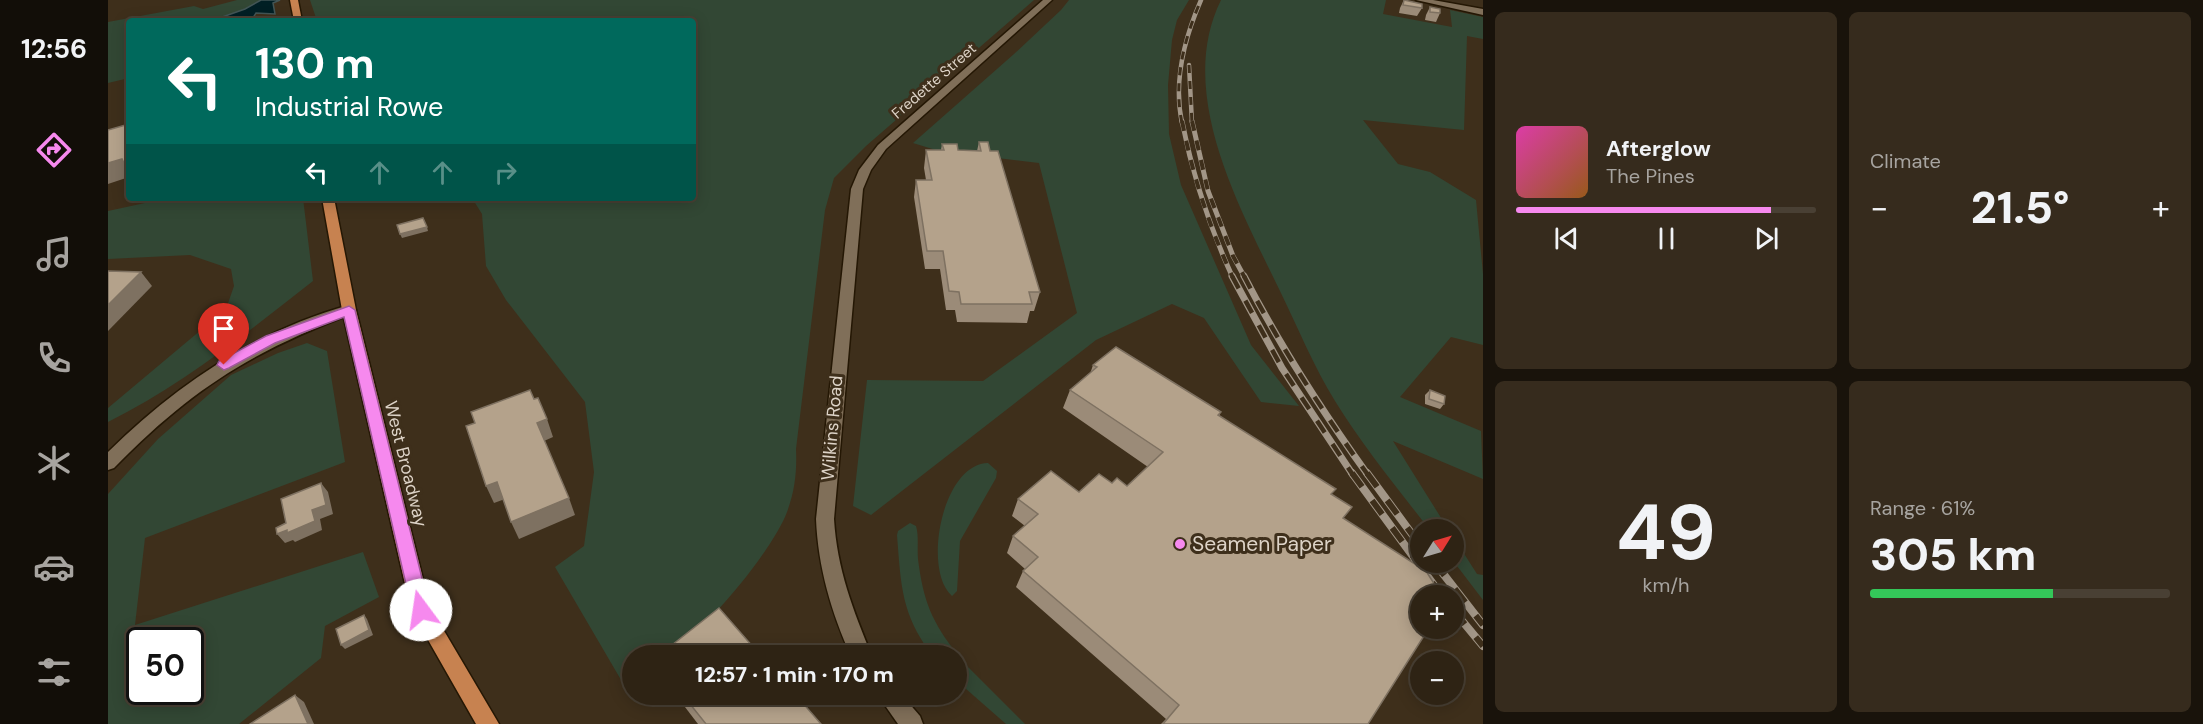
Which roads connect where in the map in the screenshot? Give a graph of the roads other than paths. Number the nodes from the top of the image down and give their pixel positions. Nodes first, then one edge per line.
1 (294, 0) edge
2 (1048, 0) edge
3 (1420, 0) edge
4 (1483, 12) edge
5 (297, 18) edge
6 (855, 195) joint
7 (329, 201) edge
8 (349, 310) junction
9 (108, 463) edge
10 (858, 645) edge
11 (896, 705) edge
12 (488, 724) edge
13 (912, 724) edge

1 - 5 main road
2 - 6 street, Fredette Street
3 - 4 street
6 - 10 street, Wilkins Road
7 - 8 main road, West Broadway
8 - 9 street
8 - 12 main road, West Broadway
11 - 13 street

